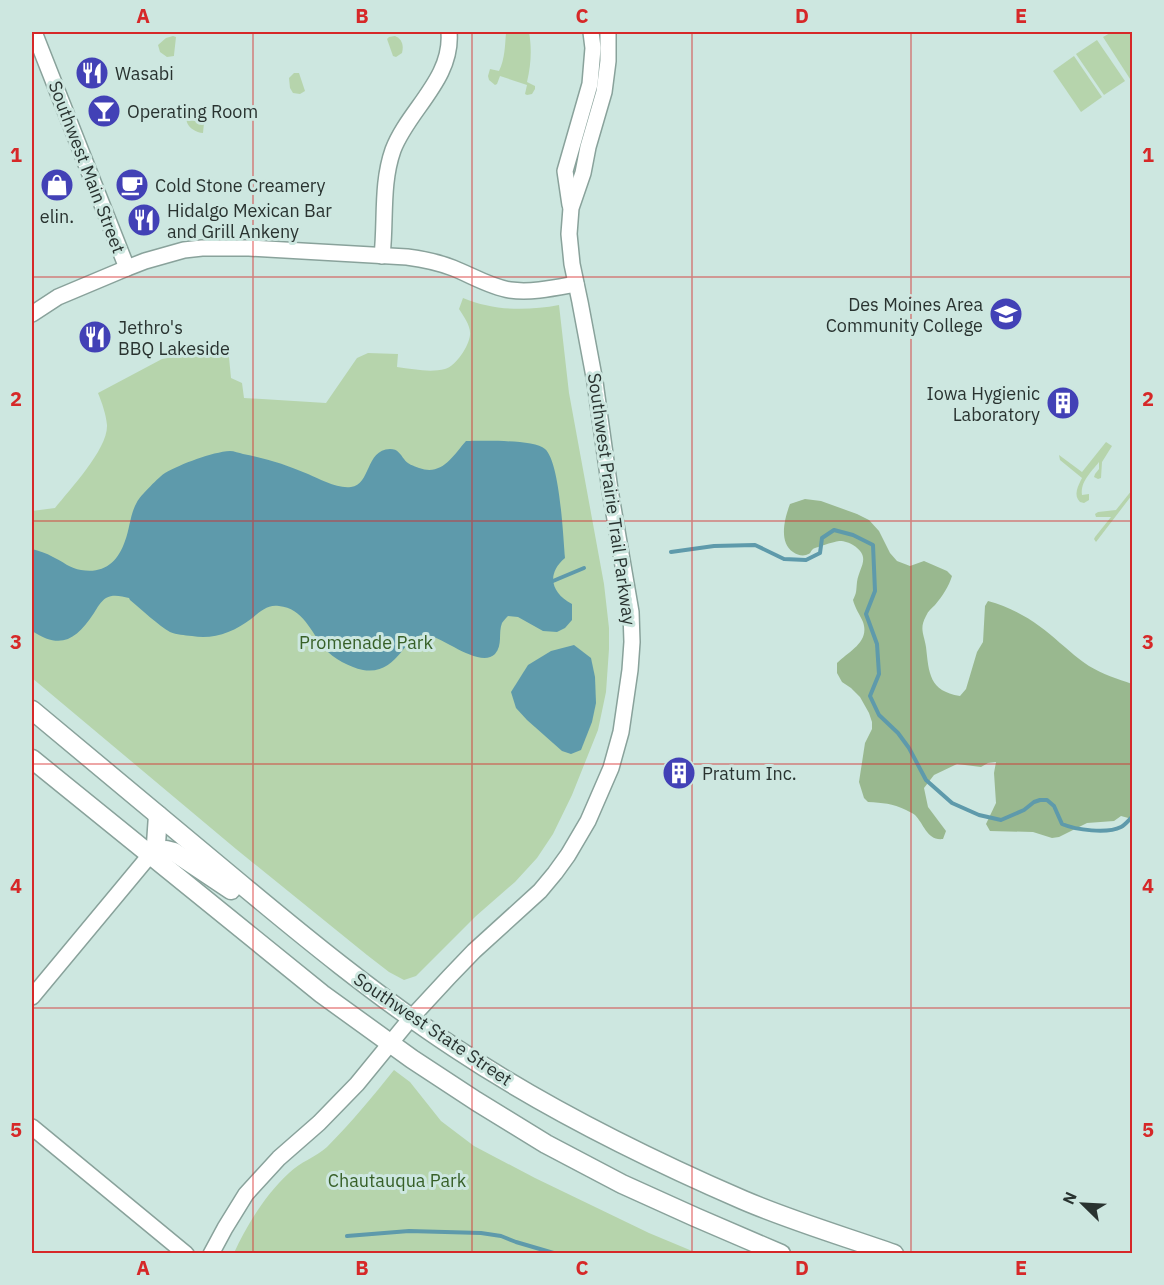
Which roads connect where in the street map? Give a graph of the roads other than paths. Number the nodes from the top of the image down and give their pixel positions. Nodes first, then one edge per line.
1 (34, 32) edge
2 (449, 32) edge
3 (591, 32) edge
4 (608, 32) edge
5 (571, 208) junction
6 (382, 256) junction
7 (127, 268) junction
8 (576, 284) junction
9 (32, 314) edge
10 (32, 710) edge
11 (32, 759) edge
12 (158, 815) junction
13 (150, 855) junction
14 (298, 931) junction
15 (32, 997) edge
16 (411, 1018) junction
17 (390, 1043) junction
18 (32, 1127) edge
19 (186, 1254) edge
20 (211, 1254) edge
21 (781, 1254) edge
22 (894, 1254) edge

1 - 7 street, Southwest Main Street
2 - 6 street
3 - 5 street, Southwest Prairie Trail Parkway
4 - 5 street, Southwest Prairie Trail Parkway
5 - 8 street, Southwest Prairie Trail Parkway
6 - 7 street
6 - 8 street
7 - 9 street
8 - 16 street, Southwest Prairie Trail Parkway
10 - 12 main road, Southwest State Street
11 - 13 main road, Southwest State Street
12 - 13 main road
12 - 14 main road, Southwest State Street
13 - 14 main road
13 - 15 street
13 - 17 main road, Southwest State Street
14 - 16 main road, Southwest State Street
16 - 17 street, Southwest Prairie Trail Parkway
16 - 22 main road, Southwest State Street
17 - 20 street, Southwest Prairie Trail Parkway
17 - 21 main road, Southwest State Street
18 - 19 street

